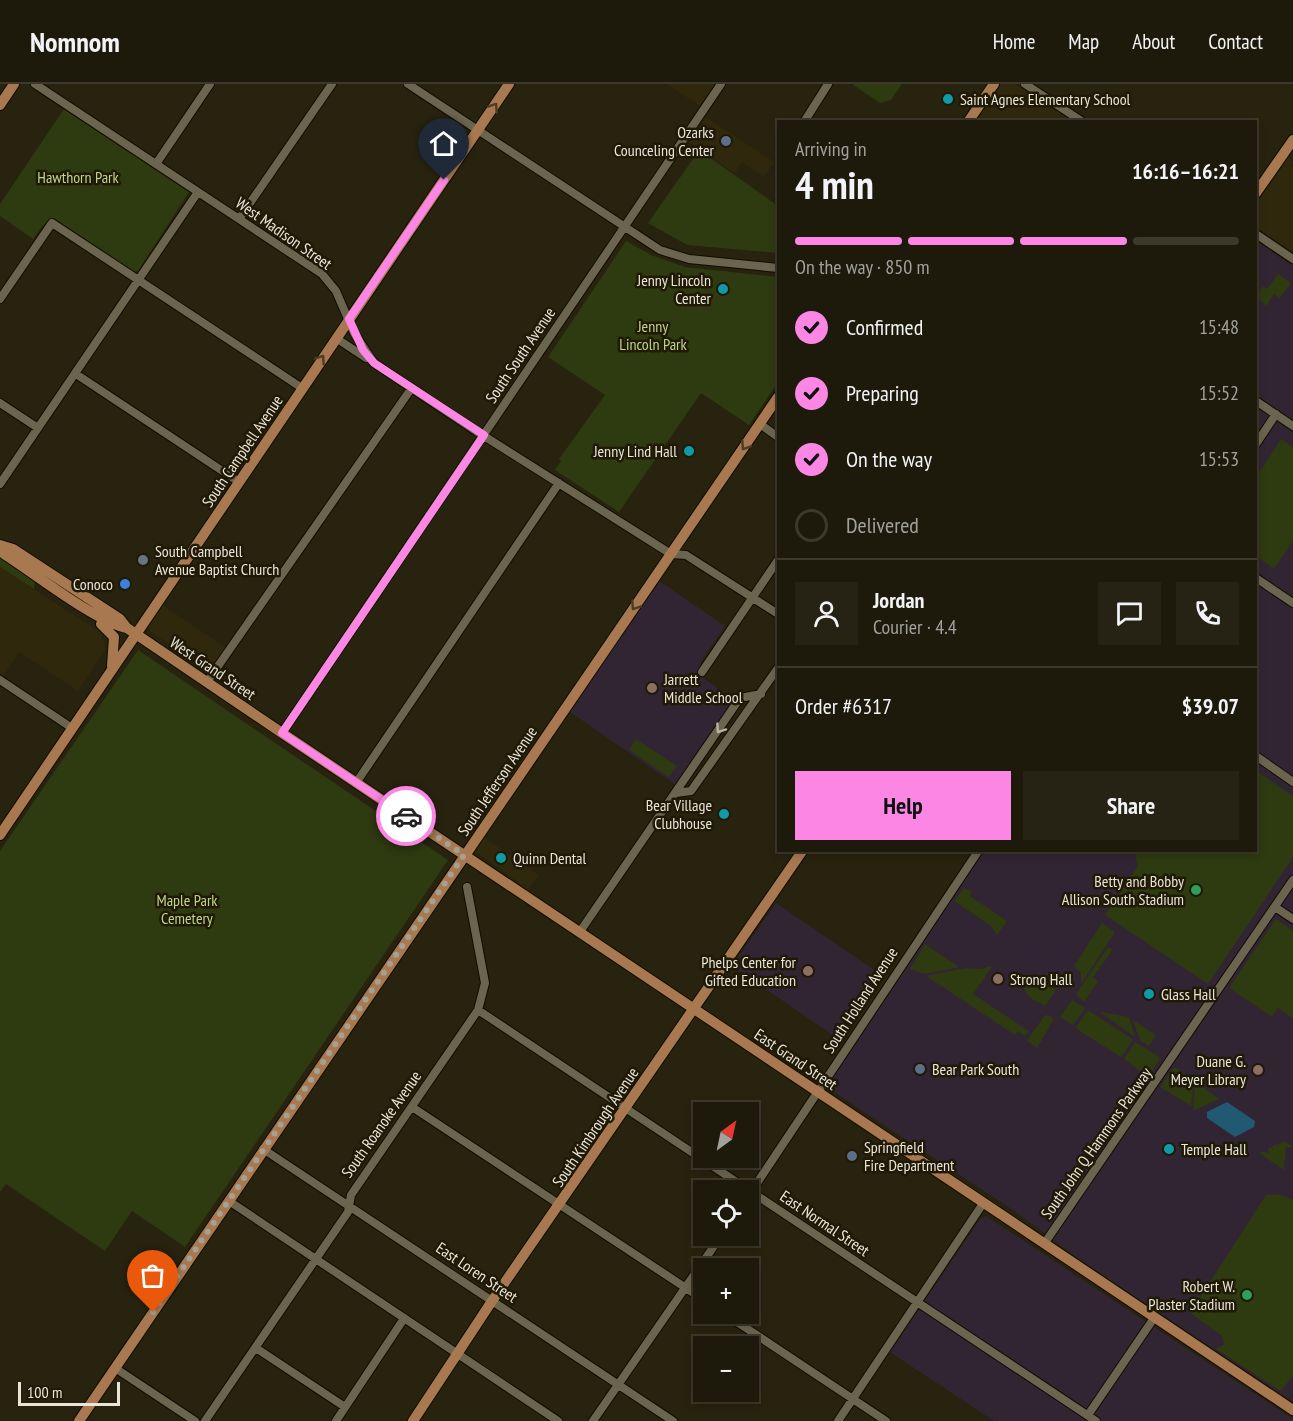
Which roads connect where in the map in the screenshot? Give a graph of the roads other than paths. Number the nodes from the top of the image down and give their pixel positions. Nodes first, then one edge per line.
1 (14, 84) edge
2 (35, 84) edge
3 (210, 84) edge
4 (332, 84) edge
5 (408, 84) edge
6 (509, 84) edge
7 (722, 84) edge
8 (828, 84) edge
9 (994, 84) edge
10 (1025, 84) edge
11 (0, 105) edge
12 (805, 120) edge
13 (969, 120) edge
14 (1080, 120) edge
15 (478, 131) junction
16 (1293, 140) edge
17 (156, 164) junction
18 (198, 192) junction
19 (1257, 192) edge
20 (239, 219) junction
21 (624, 228) junction
22 (1257, 235) edge
23 (1293, 260) edge
24 (777, 268) edge
25 (138, 280) junction
26 (0, 299) edge
27 (349, 319) junction
28 (336, 338) junction
29 (374, 363) junction
30 (76, 374) junction
31 (302, 388) junction
32 (411, 389) junction
33 (777, 399) edge
34 (1257, 401) edge
35 (0, 403) edge
36 (1276, 414) junction
37 (760, 424) junction
38 (1293, 426) edge
39 (38, 428) junction
40 (484, 435) junction
41 (777, 436) edge
42 (1257, 442) edge
43 (239, 482) junction
44 (559, 483) junction
45 (0, 484) edge
46 (0, 545) edge
47 (671, 554) junction
48 (777, 561) edge
49 (1257, 579) edge
50 (753, 597) junction
51 (1293, 603) edge
52 (80, 604) junction
53 (777, 613) edge
54 (131, 631) junction
55 (112, 670) junction
56 (777, 670) edge
57 (702, 672) dead end
58 (0, 680) edge
59 (207, 682) junction
60 (761, 694) junction
61 (72, 728) junction
62 (282, 733) junction
63 (1257, 757) edge
64 (1293, 782) edge
65 (356, 783) junction
66 (676, 793) junction
67 (0, 835) edge
68 (802, 852) edge
69 (978, 852) edge
70 (464, 855) junction
71 (1293, 880) edge
72 (467, 887) dead end
73 (1275, 907) junction
74 (1293, 919) edge
75 (579, 933) junction
76 (693, 1009) junction
77 (478, 1010) junction
78 (818, 1092) junction
79 (412, 1107) junction
80 (626, 1108) junction
81 (263, 1149) junction
82 (730, 1180) edge
83 (759, 1180) edge
84 (759, 1200) edge
85 (229, 1201) junction
86 (984, 1202) junction
87 (560, 1205) junction
88 (349, 1206) junction
89 (1044, 1244) junction
90 (714, 1246) edge
91 (316, 1261) junction
92 (685, 1288) junction
93 (693, 1293) edge
94 (492, 1301) junction
95 (918, 1302) junction
96 (1155, 1318) junction
97 (404, 1320) junction
98 (740, 1324) edge
99 (256, 1348) junction
100 (456, 1355) junction
101 (116, 1368) junction
102 (619, 1384) junction
103 (853, 1399) junction
104 (345, 1407) junction
105 (1293, 1410) edge
106 (1088, 1415) junction
107 (79, 1421) edge
108 (195, 1421) edge
109 (205, 1421) edge
110 (336, 1421) edge
111 (413, 1421) edge
112 (558, 1421) edge
113 (593, 1421) edge
114 (673, 1421) edge
115 (837, 1421) edge
116 (886, 1421) edge
117 (1096, 1421) edge

1 - 11 main road
2 - 17 street, West Madison Street
3 - 17 street
4 - 20 street
5 - 15 street
15 -> 6 main road, South Campbell Avenue
7 - 21 street, South South Avenue
8 - 12 street
9 - 13 main road
10 - 14 street
15 - 21 street
15 - 27 main road, South Campbell Avenue
16 - 19 main road
17 - 18 street, West Madison Street
18 - 20 street, West Madison Street
18 - 25 street
20 - 27 street, West Madison Street
21 - 24 street
21 - 40 street, South South Avenue
22 - 23 street
25 - 26 street
25 - 30 street
25 - 31 street
27 - 28 main road, South Campbell Avenue
27 - 29 street, West Madison Street
28 - 29 street
31 -> 28 main road, South Campbell Avenue
29 - 32 street, West Madison Street
30 - 39 street
30 - 43 street
31 - 43 main road, South Campbell Avenue
32 - 40 street, West Madison Street
32 - 59 street
33 - 37 main road, South Jefferson Avenue
34 - 36 street
35 - 39 street
36 - 38 street
36 - 42 street
37 - 41 street
37 -> 47 main road, South Jefferson Avenue
39 - 45 street
40 - 44 street, West Madison Street
40 - 62 street, South South Avenue
43 - 54 main road, South Campbell Avenue
44 - 47 street, West Madison Street
44 - 65 street
46 - 52 main road, West Grand Street
46 - 54 main road, West Grand Street
47 - 50 street, West Madison Street
47 -> 70 main road, South Jefferson Avenue
48 - 50 street
49 - 51 street
50 - 53 street, West Madison Street
50 - 57 street
52 - 54 main road, West Grand Street
52 - 55 main road
54 - 55 main road, South Campbell Avenue
54 - 59 main road, West Grand Street
55 - 61 main road, South Campbell Avenue
56 - 60 street
58 - 61 street
59 - 62 main road, West Grand Street
60 - 66 street
60 -> 66 street
61 - 67 main road, South Campbell Avenue
62 - 65 main road, East Grand Street
63 - 64 street
65 - 70 main road, East Grand Street
66 - 75 street
68 - 76 main road, South Kimbrough Avenue
69 - 78 street, South Holland Avenue
70 - 75 main road, East Grand Street
70 - 81 main road, South Jefferson Avenue
71 - 73 street, South John Q Hammons Parkway
72 - 77 street, South Roanoke Avenue
73 - 74 street
73 - 89 street, South John Q Hammons Parkway
75 - 76 main road, East Grand Street
76 - 78 main road, East Grand Street
76 - 80 main road, South Kimbrough Avenue
77 - 79 street, South Roanoke Avenue
77 - 80 street, East Normal Street
78 - 83 street, South Holland Avenue
78 - 86 main road, East Grand Street
79 - 87 street
79 - 88 street, South Roanoke Avenue
80 - 82 street, East Normal Street
80 - 87 main road, South Kimbrough Avenue
81 - 85 main road, South Jefferson Avenue
81 - 88 street, East Loren Street
84 - 95 street, East Normal Street
85 - 91 street
85 - 101 main road, South Jefferson Avenue
86 - 89 main road, East Grand Street
86 - 95 street
87 - 92 street
87 - 94 main road, South Kimbrough Avenue
88 - 91 street, South Roanoke Avenue
88 - 94 street, East Loren Street
89 - 96 main road, East Grand Street
90 - 92 street
91 - 97 street
91 - 99 street, South Roanoke Avenue
92 - 93 street
92 - 102 street
94 - 100 main road, South Kimbrough Avenue
94 - 102 street, East Loren Street
95 - 103 street
95 - 106 street, East Normal Street
96 - 105 main road, East Grand Street
96 - 106 street
97 - 100 street
97 - 104 street
98 - 103 street
99 - 104 street
99 - 109 street, South Roanoke Avenue
100 - 111 main road, South Kimbrough Avenue
100 - 112 street
101 - 107 main road, South Jefferson Avenue
101 - 108 street
102 - 113 street
102 - 114 street, East Loren Street
103 - 115 street
103 - 116 street
104 - 110 street
106 - 117 street, East Normal Street

